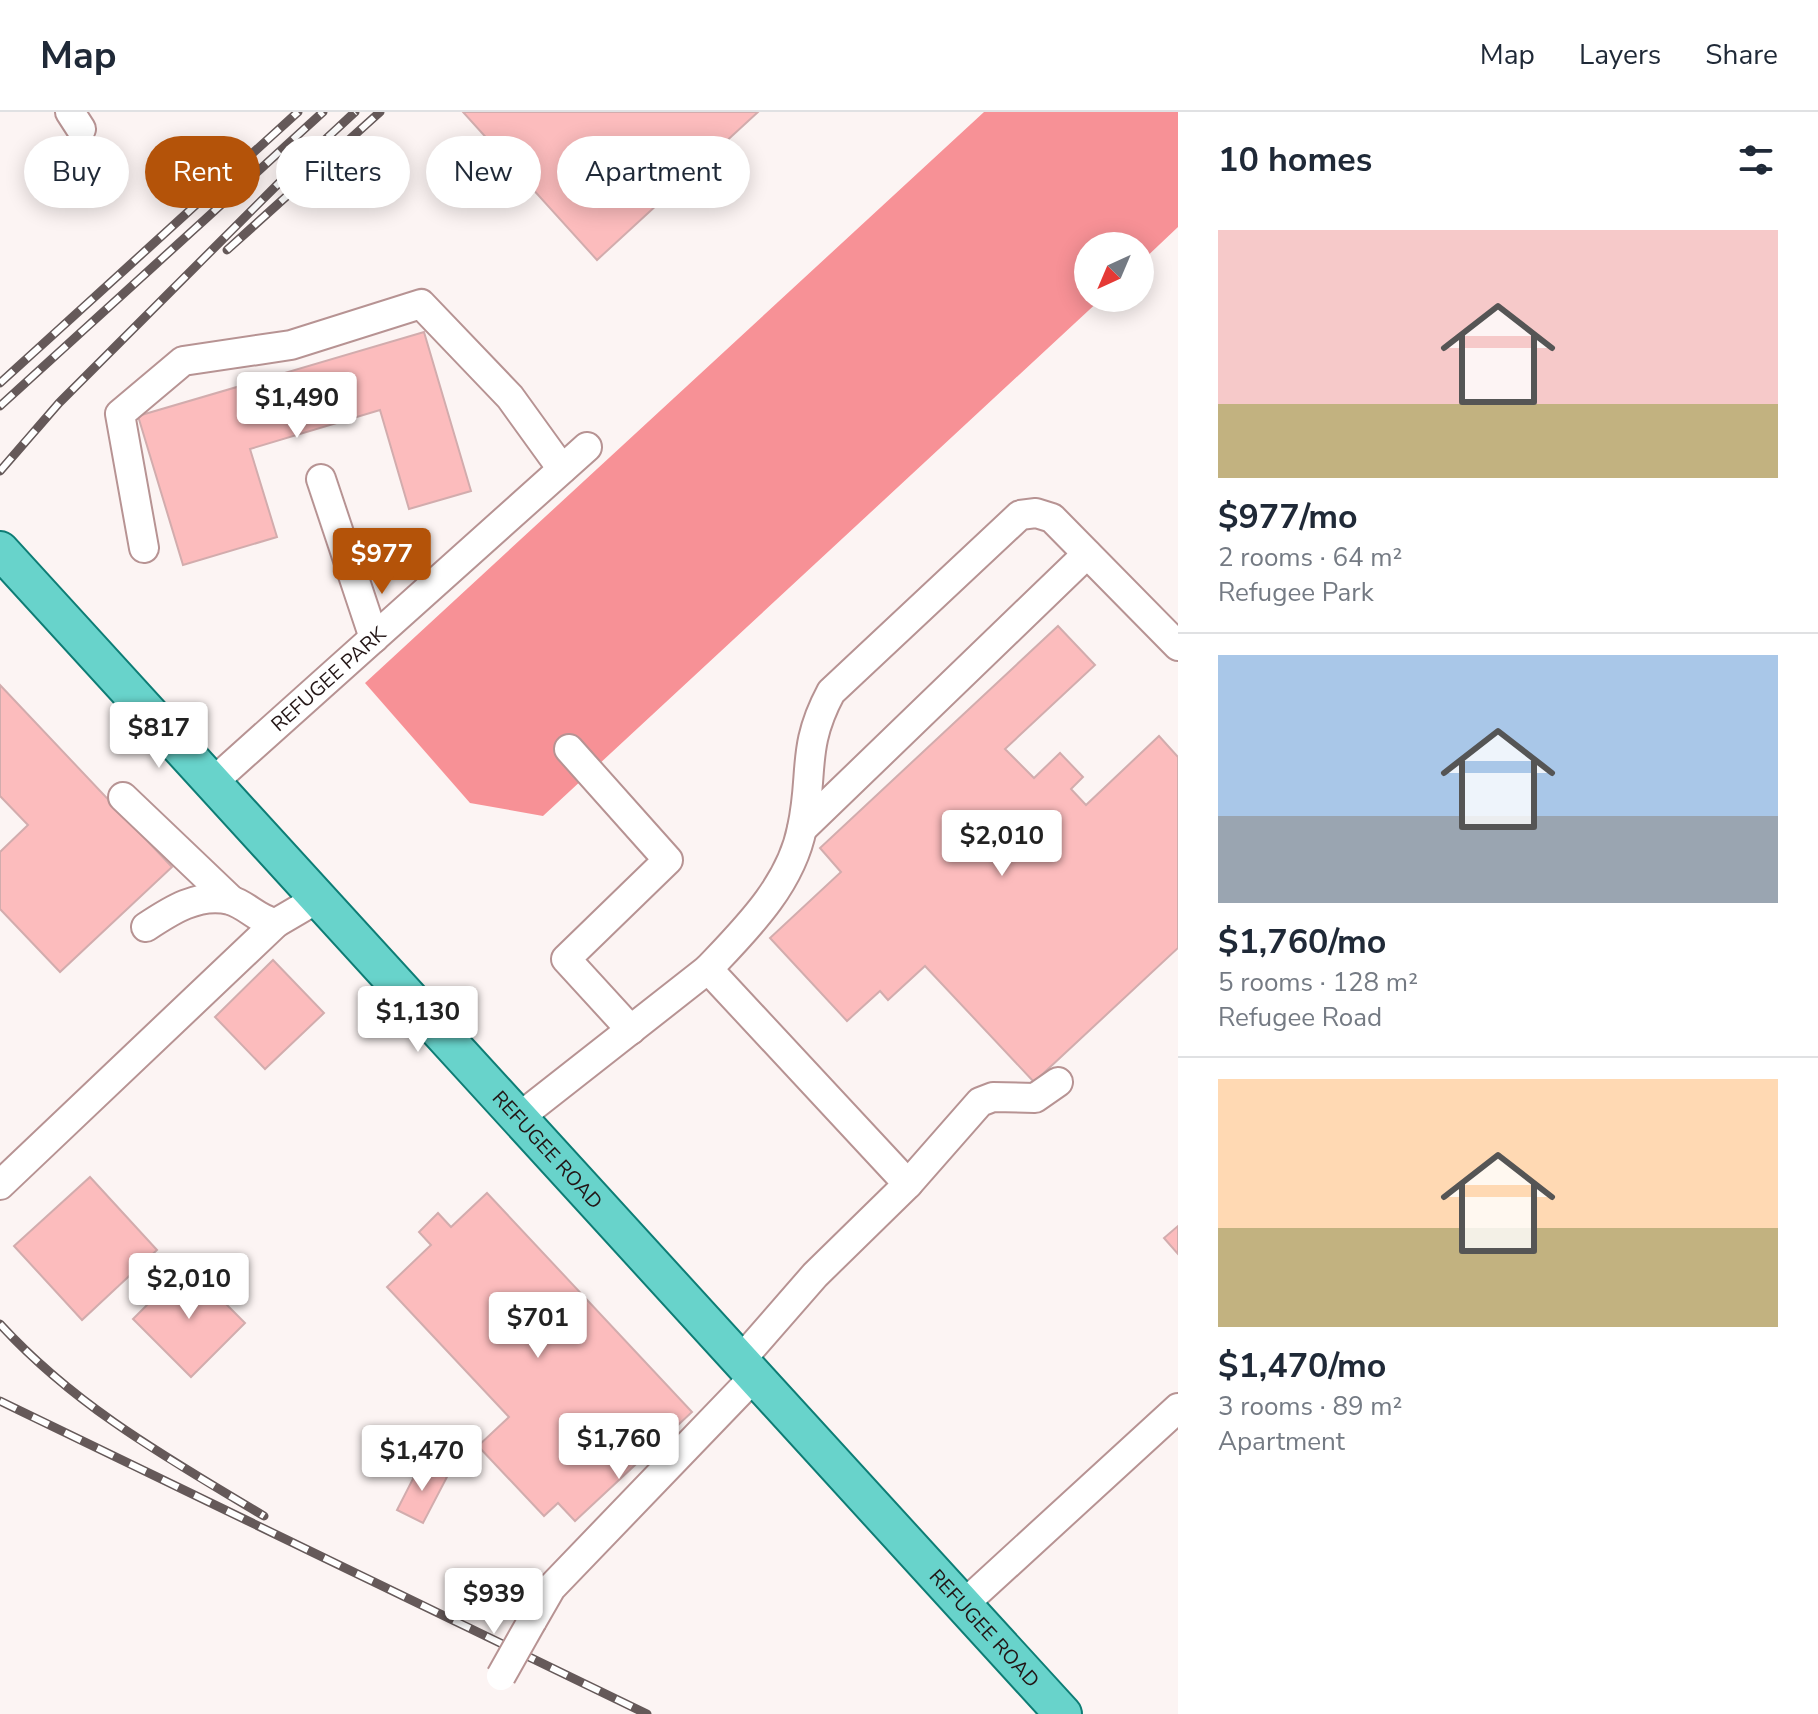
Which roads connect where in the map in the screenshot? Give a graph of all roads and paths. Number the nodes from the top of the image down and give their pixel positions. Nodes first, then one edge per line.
1 (587, 447) dead end
2 (562, 469) junction
3 (321, 479) dead end
4 (144, 548) dead end
5 (0, 550) edge
6 (1087, 554) junction
7 (374, 638) junction
8 (1178, 646) edge
9 (569, 749) dead end
10 (212, 783) junction
11 (123, 797) dead end
12 (802, 829) junction
13 (317, 899) junction
14 (231, 900) junction
15 (276, 923) junction
16 (146, 927) dead end
17 (708, 969) junction
18 (631, 1030) junction
19 (1058, 1082) dead end
20 (517, 1119) junction
21 (908, 1184) junction
22 (0, 1185) edge
23 (747, 1369) junction
24 (1178, 1408) edge
25 (963, 1605) junction
26 (501, 1676) dead end
27 (1063, 1714) edge

1 - 2 street, REFUGEE PARK
2 - 4 street
2 - 7 street, REFUGEE PARK
3 - 7 street
5 - 10 main road, REFUGEE ROAD
6 - 8 street
6 - 12 street
6 - 12 street
7 - 10 street, REFUGEE PARK
9 - 18 street
10 - 13 main road, REFUGEE ROAD
11 - 14 street
12 - 17 street
13 - 15 street
13 - 20 main road, REFUGEE ROAD
14 - 15 street
14 - 16 street
15 - 22 street
17 - 18 street
17 - 21 street
18 - 20 street
19 - 21 street
20 - 23 main road, REFUGEE ROAD
21 - 23 street
23 - 25 main road, REFUGEE ROAD
23 - 26 street, bridge
24 - 25 street
25 - 27 main road, REFUGEE ROAD

